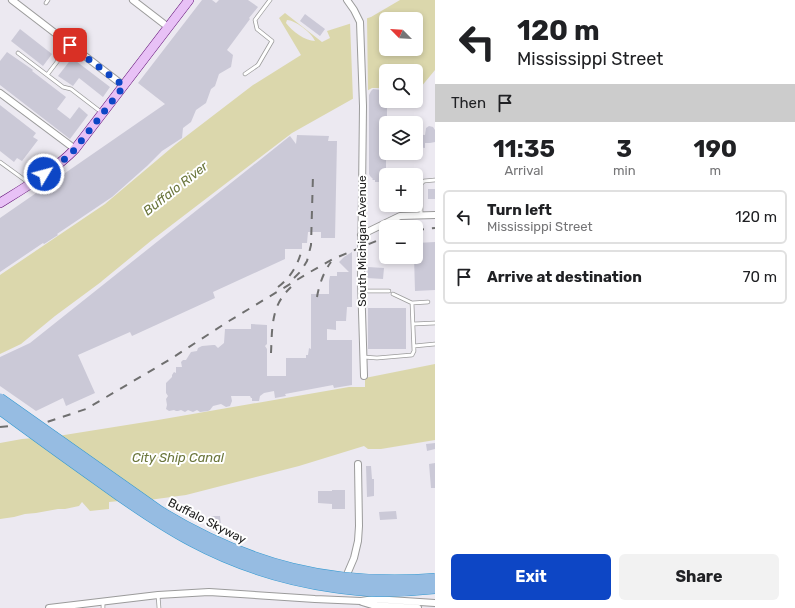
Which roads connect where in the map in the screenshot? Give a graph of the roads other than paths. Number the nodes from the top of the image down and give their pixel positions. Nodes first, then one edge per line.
1 (12, 0) edge
2 (133, 0) edge
3 (189, 0) edge
4 (270, 0) edge
5 (347, 0) edge
6 (168, 27) junction
7 (70, 45) junction
8 (18, 53) dead end
9 (245, 74) dead end
10 (47, 75) junction
11 (124, 86) junction
12 (0, 93) edge
13 (103, 113) junction
14 (75, 149) junction
15 (0, 162) edge
16 (435, 180) edge
17 (30, 184) junction
18 (0, 203) edge
19 (421, 215) junction
20 (435, 215) edge
21 (361, 235) junction
22 (361, 291) junction
23 (389, 291) dead end
24 (393, 294) dead end
25 (428, 302) dead end
26 (412, 303) junction
27 (435, 323) edge
28 (413, 324) junction
29 (435, 344) edge
30 (414, 346) junction
31 (363, 357) junction
32 (364, 376) dead end
33 (0, 399) edge
34 (0, 410) edge
35 (358, 464) dead end
36 (435, 579) edge
37 (435, 588) edge
38 (158, 595) junction
39 (334, 600) junction
40 (361, 601) junction
41 (435, 603) edge
42 (103, 605) edge
43 (49, 608) edge
44 (159, 608) edge
45 (418, 608) edge

1 - 7 street
2 - 6 street
3 - 6 street
4 - 9 lane
5 - 21 street, South Michigan Avenue
6 - 11 street
7 - 10 lane
7 - 11 street
8 - 10 lane
10 - 13 lane
11 - 13 street
12 - 14 street
13 - 14 street
14 - 17 street
15 - 17 lane
16 - 19 lane
17 - 18 street
19 - 20 street
19 - 21 street
21 - 22 street, South Michigan Avenue
22 - 23 lane
22 - 31 street, South Michigan Avenue
24 - 26 lane
25 - 26 lane
26 - 28 lane
27 - 28 lane
28 - 30 lane
29 - 30 lane
30 - 31 lane
31 - 32 street, South Michigan Avenue
33 - 36 highway, Buffalo Skyway, bridge
34 - 37 highway, Buffalo Skyway, bridge
35 - 39 street
38 - 39 street
38 - 42 street
38 - 44 lane
39 - 40 street
40 - 41 street
40 - 45 street
42 - 43 street

